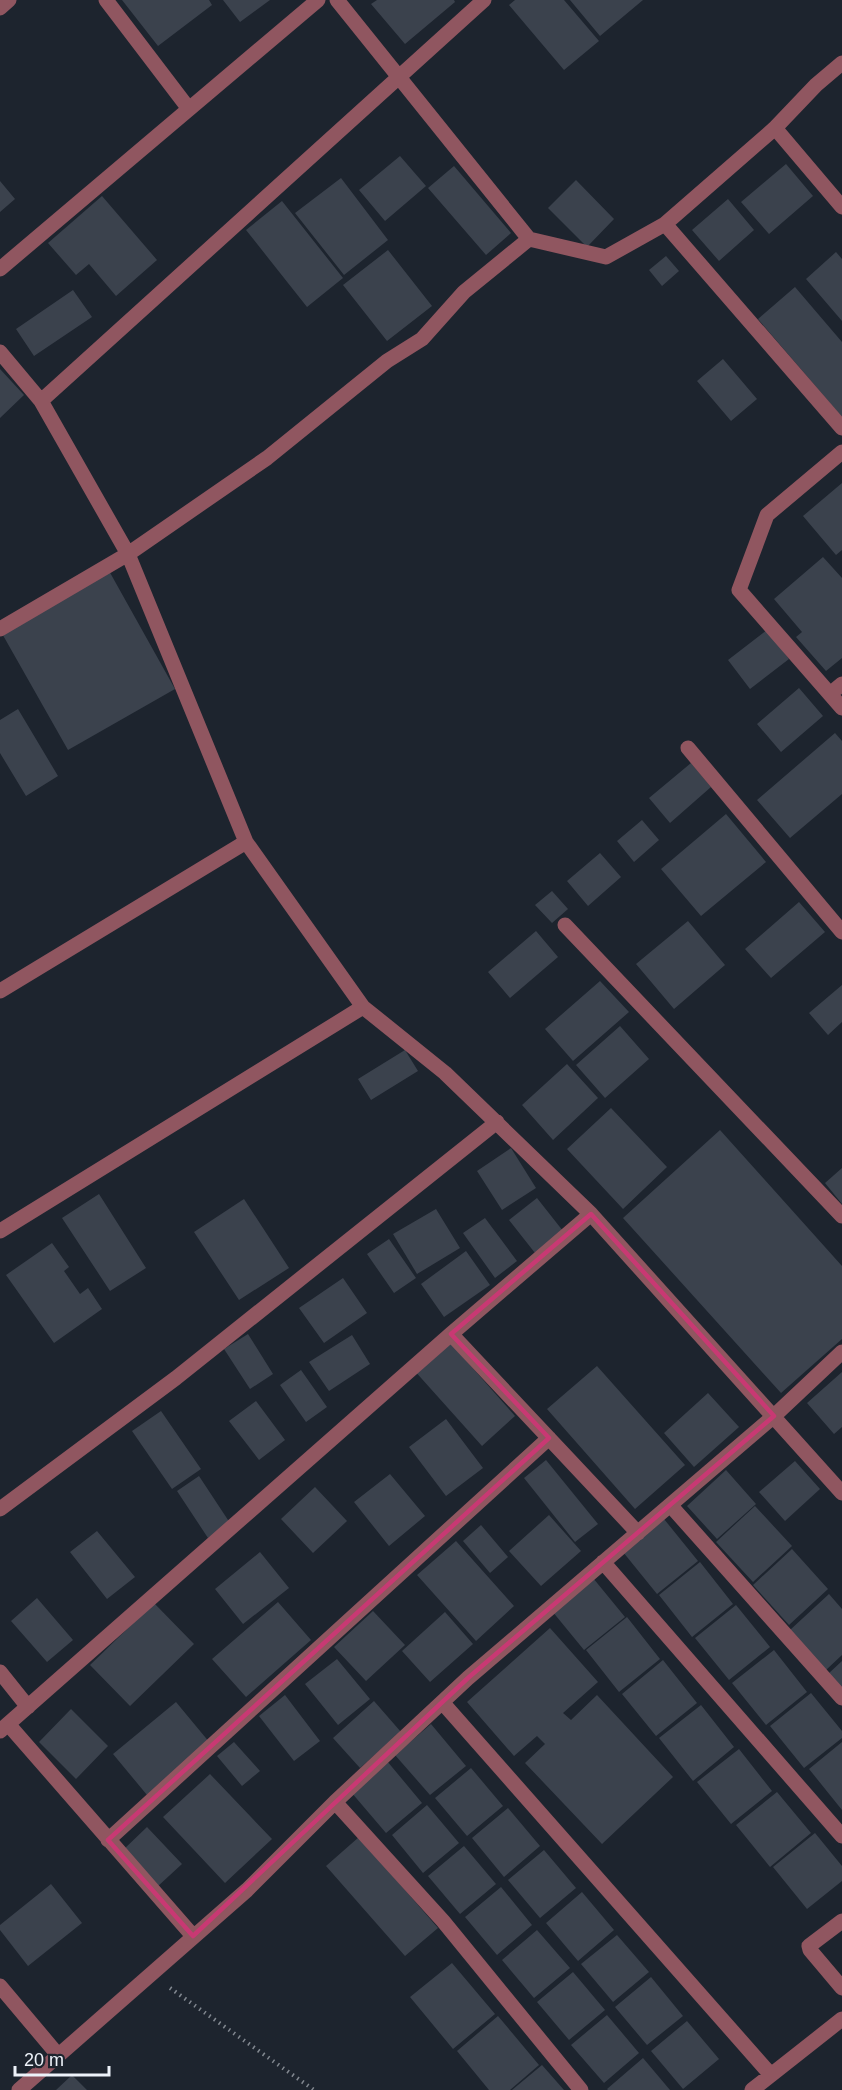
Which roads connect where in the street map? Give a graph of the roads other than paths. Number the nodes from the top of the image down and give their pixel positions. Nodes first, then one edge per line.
1 (9, 0) edge
2 (106, 0) edge
3 (318, 0) edge
4 (338, 0) edge
5 (484, 0) edge
6 (0, 8) edge
7 (842, 63) edge
8 (400, 78) junction
9 (189, 109) junction
10 (775, 128) junction
11 (842, 207) edge
12 (665, 224) junction
13 (529, 239) junction
14 (2, 263) edge
15 (0, 352) edge
16 (41, 401) junction
17 (842, 428) edge
18 (842, 453) edge
19 (128, 554) junction
20 (0, 629) edge
21 (836, 689) edge
22 (842, 708) edge
23 (688, 748) dead end
24 (246, 842) junction
25 (565, 925) dead end
26 (842, 933) edge
27 (0, 991) edge
28 (363, 1007) junction
29 (497, 1122) junction
30 (591, 1214) junction
31 (842, 1216) edge
32 (0, 1231) edge
33 (451, 1334) junction
34 (842, 1352) edge
35 (774, 1416) junction
36 (549, 1438) junction
37 (842, 1493) edge
38 (670, 1506) junction
39 (0, 1509) edge
40 (638, 1533) junction
41 (603, 1562) junction
42 (0, 1672) edge
43 (842, 1698) edge
44 (442, 1702) junction
45 (28, 1707) junction
46 (4, 1728) edge
47 (335, 1802) junction
48 (842, 1836) edge
49 (108, 1840) junction
50 (842, 1921) edge
51 (194, 1936) junction
52 (0, 1986) edge
53 (842, 1988) edge
54 (842, 2019) edge
55 (58, 2055) junction
56 (771, 2075) junction
57 (19, 2090) edge
58 (581, 2090) edge
59 (752, 2090) edge

1 - 6 street
2 - 9 street
3 - 9 street
4 - 8 street
5 - 8 street
7 - 10 street
8 - 13 street
8 - 16 street
9 - 14 street
10 - 11 street
10 - 12 street
12 - 13 street
12 - 17 street
13 - 19 street
15 - 16 street
16 - 19 street
18 - 21 street
19 - 20 street
19 - 24 street
21 - 22 street
23 - 26 street
24 - 27 street
24 - 28 street
25 - 31 street
28 - 29 street
28 - 32 street
29 - 30 street
29 - 39 street
30 - 33 street
30 - 35 street
33 - 36 street
33 - 45 street
34 - 35 street
35 - 37 street
35 - 38 street
36 - 40 street
36 - 49 street
38 - 40 street
38 - 43 street
40 - 41 street
41 - 44 street
41 - 48 street
42 - 45 street
44 - 47 street
44 - 56 street
45 - 46 street
46 - 49 street
47 - 51 street
47 - 58 street
49 - 51 street
50 - 53 street
51 - 55 street
52 - 55 street
54 - 56 street
55 - 57 street
56 - 59 street

